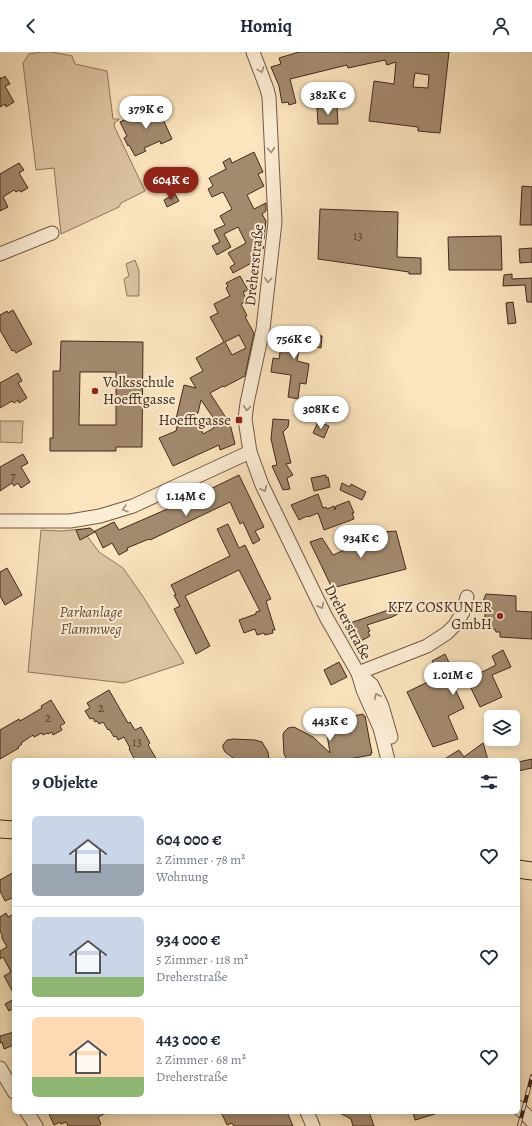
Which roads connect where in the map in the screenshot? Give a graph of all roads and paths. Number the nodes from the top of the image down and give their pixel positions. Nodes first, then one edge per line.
1 (254, 52) edge
2 (52, 233) dead end
3 (0, 254) edge
4 (250, 452) junction
5 (0, 522) edge
6 (467, 597) dead end
7 (358, 673) junction
8 (388, 758) edge
9 (396, 758) edge
10 (0, 829) edge
11 (12, 830) edge
12 (0, 1068) edge
13 (12, 1089) edge
14 (520, 1109) edge
15 (28, 1114) edge
16 (308, 1114) edge
17 (532, 1121) edge
18 (36, 1126) edge
19 (313, 1126) edge

1 -> 4 street, Dreherstraße
2 - 3 street
4 -> 5 street
4 -> 7 street, Dreherstraße
6 - 7 street
7 - 8 street, Dreherstraße
9 -> 7 street, Dreherstraße
10 - 11 main road
12 - 13 street
14 - 17 street
15 - 18 street
16 - 19 street

